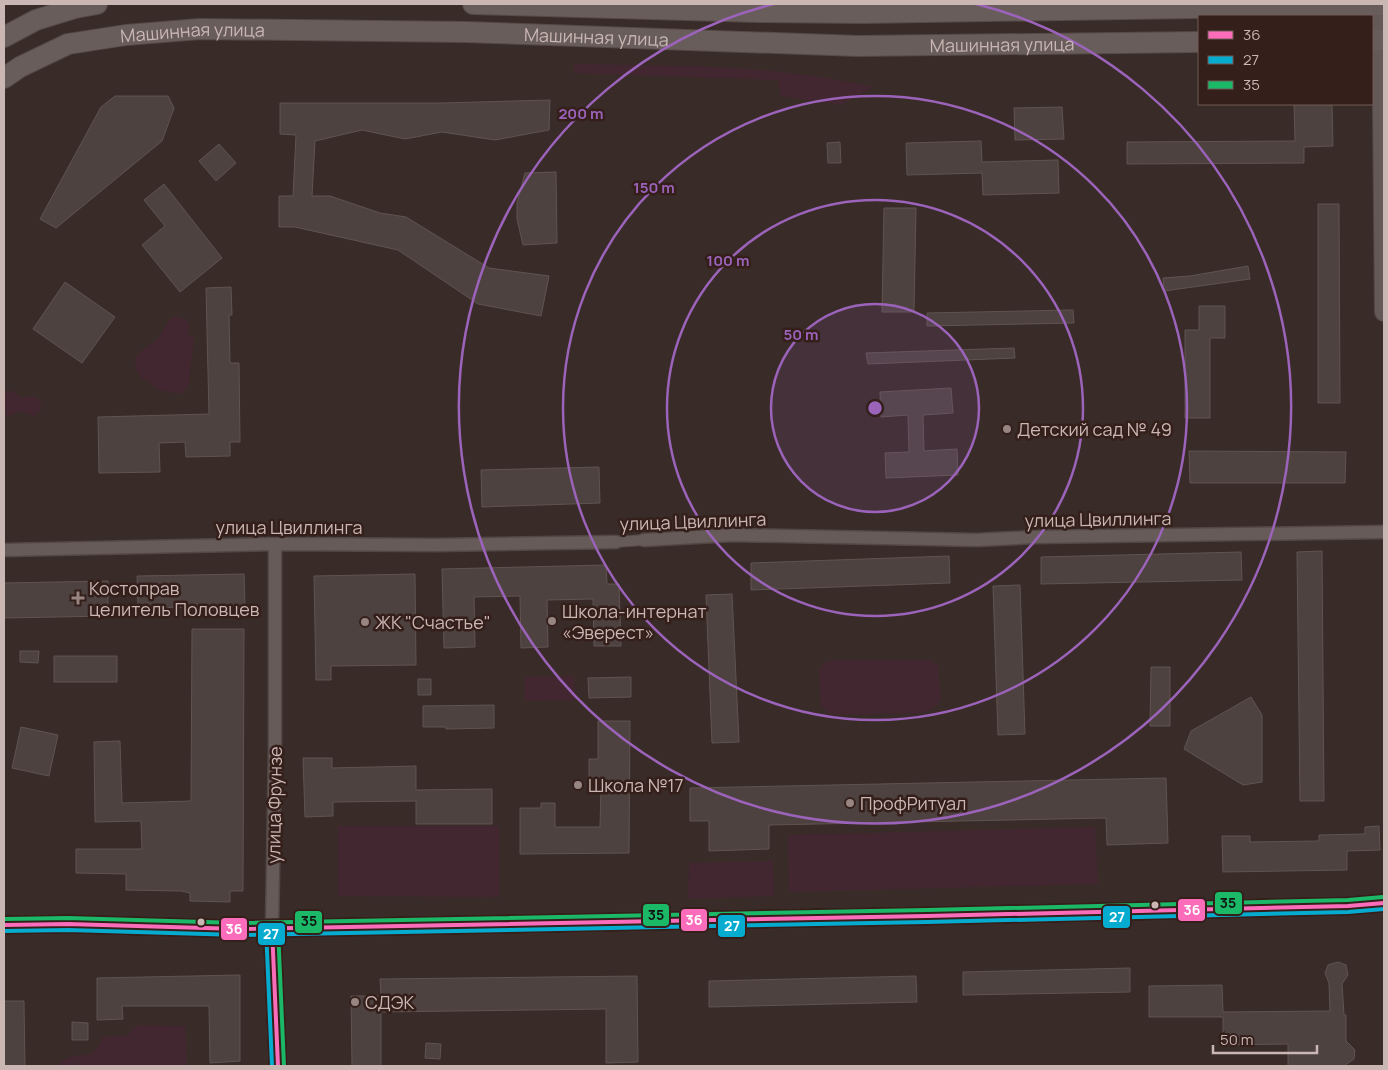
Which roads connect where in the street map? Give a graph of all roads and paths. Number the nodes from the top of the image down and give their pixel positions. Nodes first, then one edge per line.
1 (97, 4) edge
2 (473, 4) edge
3 (780, 4) edge
4 (1261, 5) edge
5 (1382, 5) edge
6 (758, 12) junction
7 (4, 37) edge
8 (1379, 40) edge
9 (1198, 42) edge
10 (4, 78) edge
11 (1384, 312) edge
12 (1384, 532) edge
13 (644, 540) joint
14 (616, 542) joint
15 (275, 544) junction
16 (4, 550) edge
17 (1384, 904) edge
18 (4, 925) edge
19 (272, 928) junction
20 (278, 1066) edge

1 - 7 main road
2 - 6 main road, Машинная улица
3 - 6 street
4 - 5 main road, Машинная улица
4 - 6 main road, Машинная улица
5 - 8 main road
8 - 11 main road
9 - 10 main road, Машинная улица
12 - 13 street, улица Цвиллинга
13 - 14 street, улица Цвиллинга
14 - 15 street, улица Цвиллинга
15 - 16 street, улица Цвиллинга
15 - 19 street, улица Фрунзе
17 - 19 main road
18 - 19 main road
19 - 20 main road, улица Фрунзе

